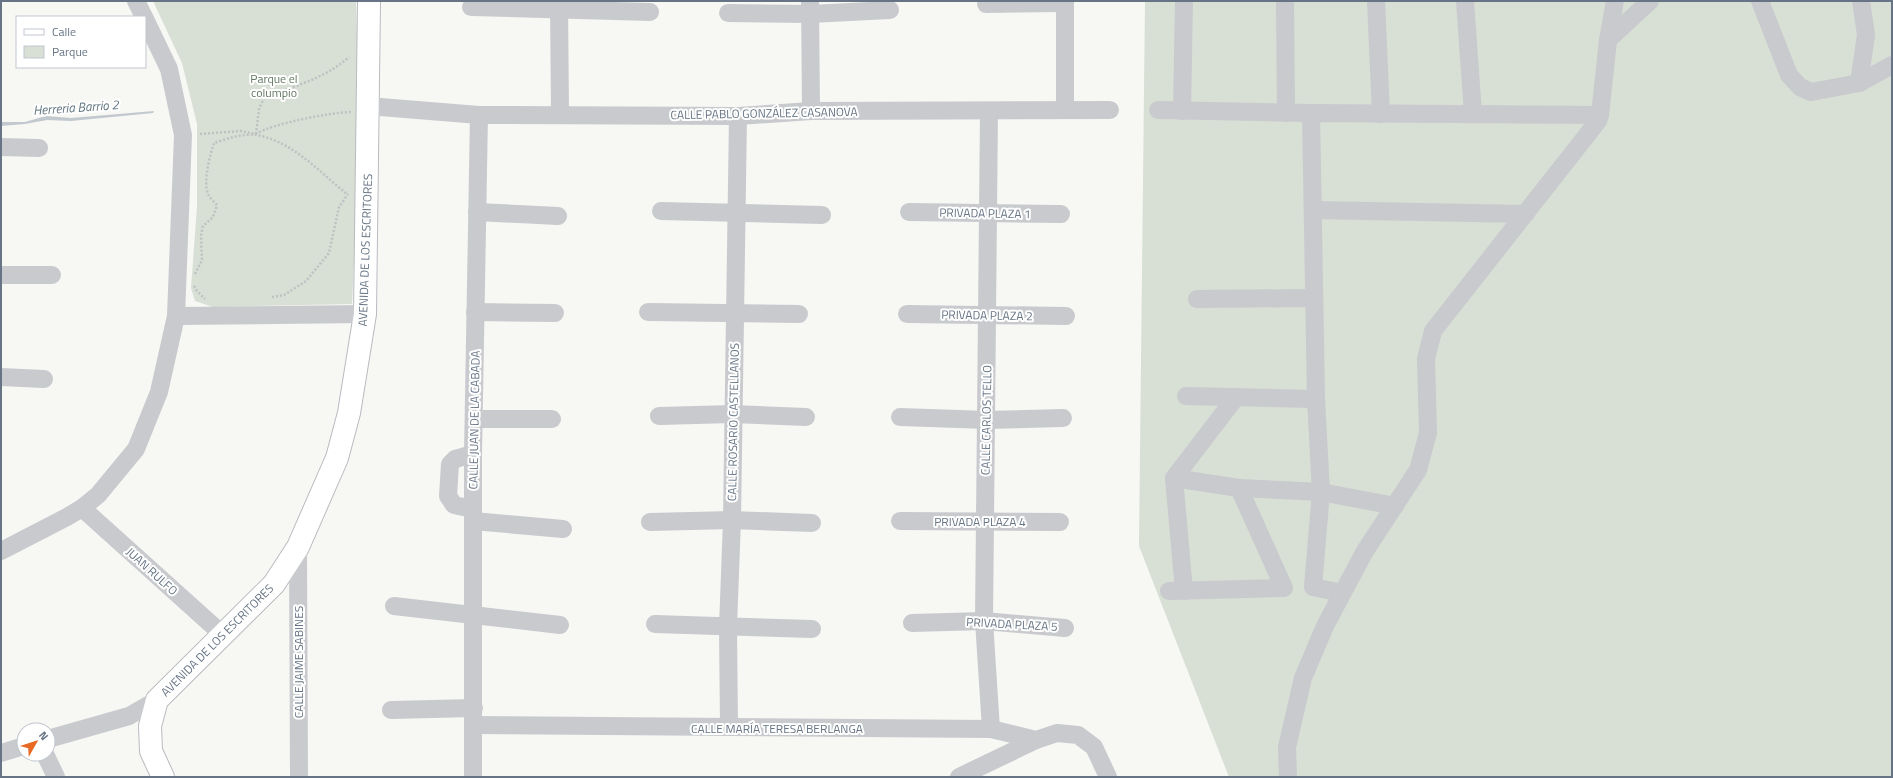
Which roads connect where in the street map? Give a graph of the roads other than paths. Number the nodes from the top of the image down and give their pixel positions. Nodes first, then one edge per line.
1 (136, 1) edge
2 (369, 1) edge
3 (1184, 1) edge
4 (1285, 1) edge
5 (1376, 1) edge
6 (1464, 1) edge
7 (1615, 1) edge
8 (1650, 1) edge
9 (1760, 1) edge
10 (1861, 1) edge
11 (1065, 2) edge
12 (986, 4) dead end
13 (559, 5) edge
14 (471, 7) dead end
15 (810, 7) edge
16 (890, 10) dead end
17 (650, 12) dead end
18 (728, 13) dead end
19 (143, 16) edge
20 (146, 22) edge
21 (1608, 40) junction
22 (1892, 65) edge
23 (1859, 83) junction
24 (368, 108) junction
25 (1064, 110) junction
26 (1110, 110) dead end
27 (1158, 110) dead end
28 (810, 111) junction
29 (989, 111) junction
30 (1182, 111) junction
31 (1286, 113) junction
32 (1311, 113) junction
33 (560, 114) junction
34 (1381, 114) junction
35 (1473, 114) junction
36 (479, 115) junction
37 (1600, 115) junction
38 (738, 116) junction
39 (1, 147) edge
40 (39, 148) dead end
41 (1313, 210) junction
42 (661, 211) dead end
43 (477, 212) junction
44 (909, 212) dead end
45 (736, 213) junction
46 (990, 214) junction
47 (1062, 214) dead end
48 (1524, 214) junction
49 (822, 215) dead end
50 (558, 216) dead end
51 (1, 275) edge
52 (52, 275) dead end
53 (1314, 298) junction
54 (1197, 299) dead end
55 (476, 312) junction
56 (648, 312) dead end
57 (734, 312) junction
58 (555, 313) dead end
59 (365, 314) junction
60 (798, 314) dead end
61 (907, 314) dead end
62 (987, 315) junction
63 (176, 316) junction
64 (1066, 316) dead end
65 (1, 378) edge
66 (44, 378) dead end
67 (1186, 396) dead end
68 (1236, 397) junction
69 (1316, 399) junction
70 (733, 414) junction
71 (659, 416) dead end
72 (806, 417) dead end
73 (900, 417) dead end
74 (1063, 418) dead end
75 (474, 419) junction
76 (552, 419) dead end
77 (987, 420) junction
78 (473, 454) junction
79 (1174, 478) junction
80 (1239, 488) junction
81 (1321, 492) junction
82 (1395, 506) junction
83 (82, 508) junction
84 (473, 515) junction
85 (732, 520) junction
86 (985, 520) junction
87 (900, 521) dead end
88 (650, 522) dead end
89 (1060, 522) dead end
90 (812, 523) dead end
91 (563, 529) dead end
92 (298, 547) junction
93 (1, 551) edge
94 (1313, 587) junction
95 (1284, 588) junction
96 (1342, 593) junction
97 (394, 606) dead end
98 (473, 614) junction
99 (984, 621) junction
100 (912, 623) dead end
101 (655, 624) dead end
102 (560, 625) dead end
103 (728, 627) junction
104 (1065, 628) dead end
105 (812, 629) dead end
106 (222, 634) junction
107 (157, 700) junction
108 (391, 710) dead end
109 (473, 717) junction
110 (729, 727) junction
111 (991, 729) junction
112 (56, 737) edge
113 (1036, 740) junction
114 (16, 748) edge
115 (1, 753) edge
116 (49, 762) edge
117 (56, 777) edge
118 (163, 777) edge
119 (299, 777) edge
120 (473, 777) edge
121 (959, 777) edge
122 (1108, 777) edge
123 (1288, 777) edge

1 - 19 street
2 - 24 main road, AVENIDA DE LOS ESCRITORES
3 - 30 street
4 - 31 street
5 - 34 street
6 - 35 street
7 - 21 street
8 - 21 street
9 - 23 street
10 - 23 street
11 - 12 street
11 - 25 street
13 - 14 street
13 - 17 street
13 - 33 street
15 - 16 street
15 - 18 street
15 - 28 street
20 - 63 street
21 - 37 street
22 - 23 street
24 - 36 street, CALLE PABLO GONZÁLEZ CASANOVA
24 - 59 main road, AVENIDA DE LOS ESCRITORES
25 - 26 street, CALLE PABLO GONZÁLEZ CASANOVA
25 - 29 street, CALLE PABLO GONZÁLEZ CASANOVA
27 - 30 street
28 - 29 street, CALLE PABLO GONZÁLEZ CASANOVA
28 - 38 street, CALLE PABLO GONZÁLEZ CASANOVA
29 - 46 street, CALLE CARLOS TELLO
30 - 31 street
31 - 32 street
32 - 34 street
32 - 41 street
33 - 36 street, CALLE PABLO GONZÁLEZ CASANOVA
33 - 38 street, CALLE PABLO GONZÁLEZ CASANOVA
34 - 35 street
35 - 37 street
36 - 43 street, CALLE JUAN DE LA CABADA
37 - 48 street
38 - 45 street, CALLE ROSARIO CASTELLANOS
39 - 40 street
41 - 48 street
41 - 53 street
42 - 45 street
43 - 50 street
43 - 55 street, CALLE JUAN DE LA CABADA
44 - 46 street, PRIVADA PLAZA 1
45 - 49 street
45 - 57 street, CALLE ROSARIO CASTELLANOS
46 - 47 street, PRIVADA PLAZA 1
46 - 62 street, CALLE CARLOS TELLO
48 - 82 street
51 - 52 street
53 - 54 street
53 - 69 street
55 - 58 street
55 - 75 street, CALLE JUAN DE LA CABADA
56 - 57 street
57 - 60 street
57 - 70 street, CALLE ROSARIO CASTELLANOS
59 - 63 street
59 - 92 main road, AVENIDA DE LOS ESCRITORES
61 - 62 street, PRIVADA PLAZA 2
62 - 64 street, PRIVADA PLAZA 2
62 - 77 street, CALLE CARLOS TELLO
63 - 83 street
65 - 66 street
67 - 68 street
68 - 69 street
68 - 79 street
69 - 81 street
70 - 71 street
70 - 72 street
70 - 85 street, CALLE ROSARIO CASTELLANOS
73 - 77 street
74 - 77 street
75 - 76 street
75 - 78 street, CALLE JUAN DE LA CABADA
77 - 86 street, CALLE CARLOS TELLO
78 - 84 street, CALLE JUAN DE LA CABADA
78 - 84 street
79 - 80 street
79 - 95 street
80 - 81 street
80 - 95 street
81 - 82 street
81 - 94 street
82 - 96 street
83 - 93 street
83 - 106 street, JUAN RULFO
84 - 91 street
84 - 98 street, CALLE JUAN DE LA CABADA
85 - 88 street
85 - 90 street
85 - 103 street, CALLE ROSARIO CASTELLANOS
86 - 87 street, PRIVADA PLAZA 4
86 - 89 street, PRIVADA PLAZA 4
86 - 99 street, CALLE CARLOS TELLO
92 - 106 main road, AVENIDA DE LOS ESCRITORES
92 - 119 street, CALLE JAIME SABINES
94 - 95 street
94 - 96 street
96 - 123 street
97 - 98 street
98 - 102 street
98 - 109 street, CALLE JUAN DE LA CABADA
99 - 100 street, PRIVADA PLAZA 5
99 - 104 street, PRIVADA PLAZA 5
99 - 111 street, CALLE CARLOS TELLO
101 - 103 street
103 - 105 street
103 - 110 street, CALLE ROSARIO CASTELLANOS
106 - 107 main road, AVENIDA DE LOS ESCRITORES
107 - 112 street, AVENIDA DE LOS ESCRITORES
107 - 118 main road
108 - 109 street, CALLE MARÍA TERESA BERLANGA
109 - 110 street, CALLE MARÍA TERESA BERLANGA
109 - 120 street, CALLE JUAN DE LA CABADA
110 - 111 street, CALLE MARÍA TERESA BERLANGA
111 - 113 street, CALLE MARÍA TERESA BERLANGA
113 - 121 street
113 - 122 street
114 - 115 street
116 - 117 street

